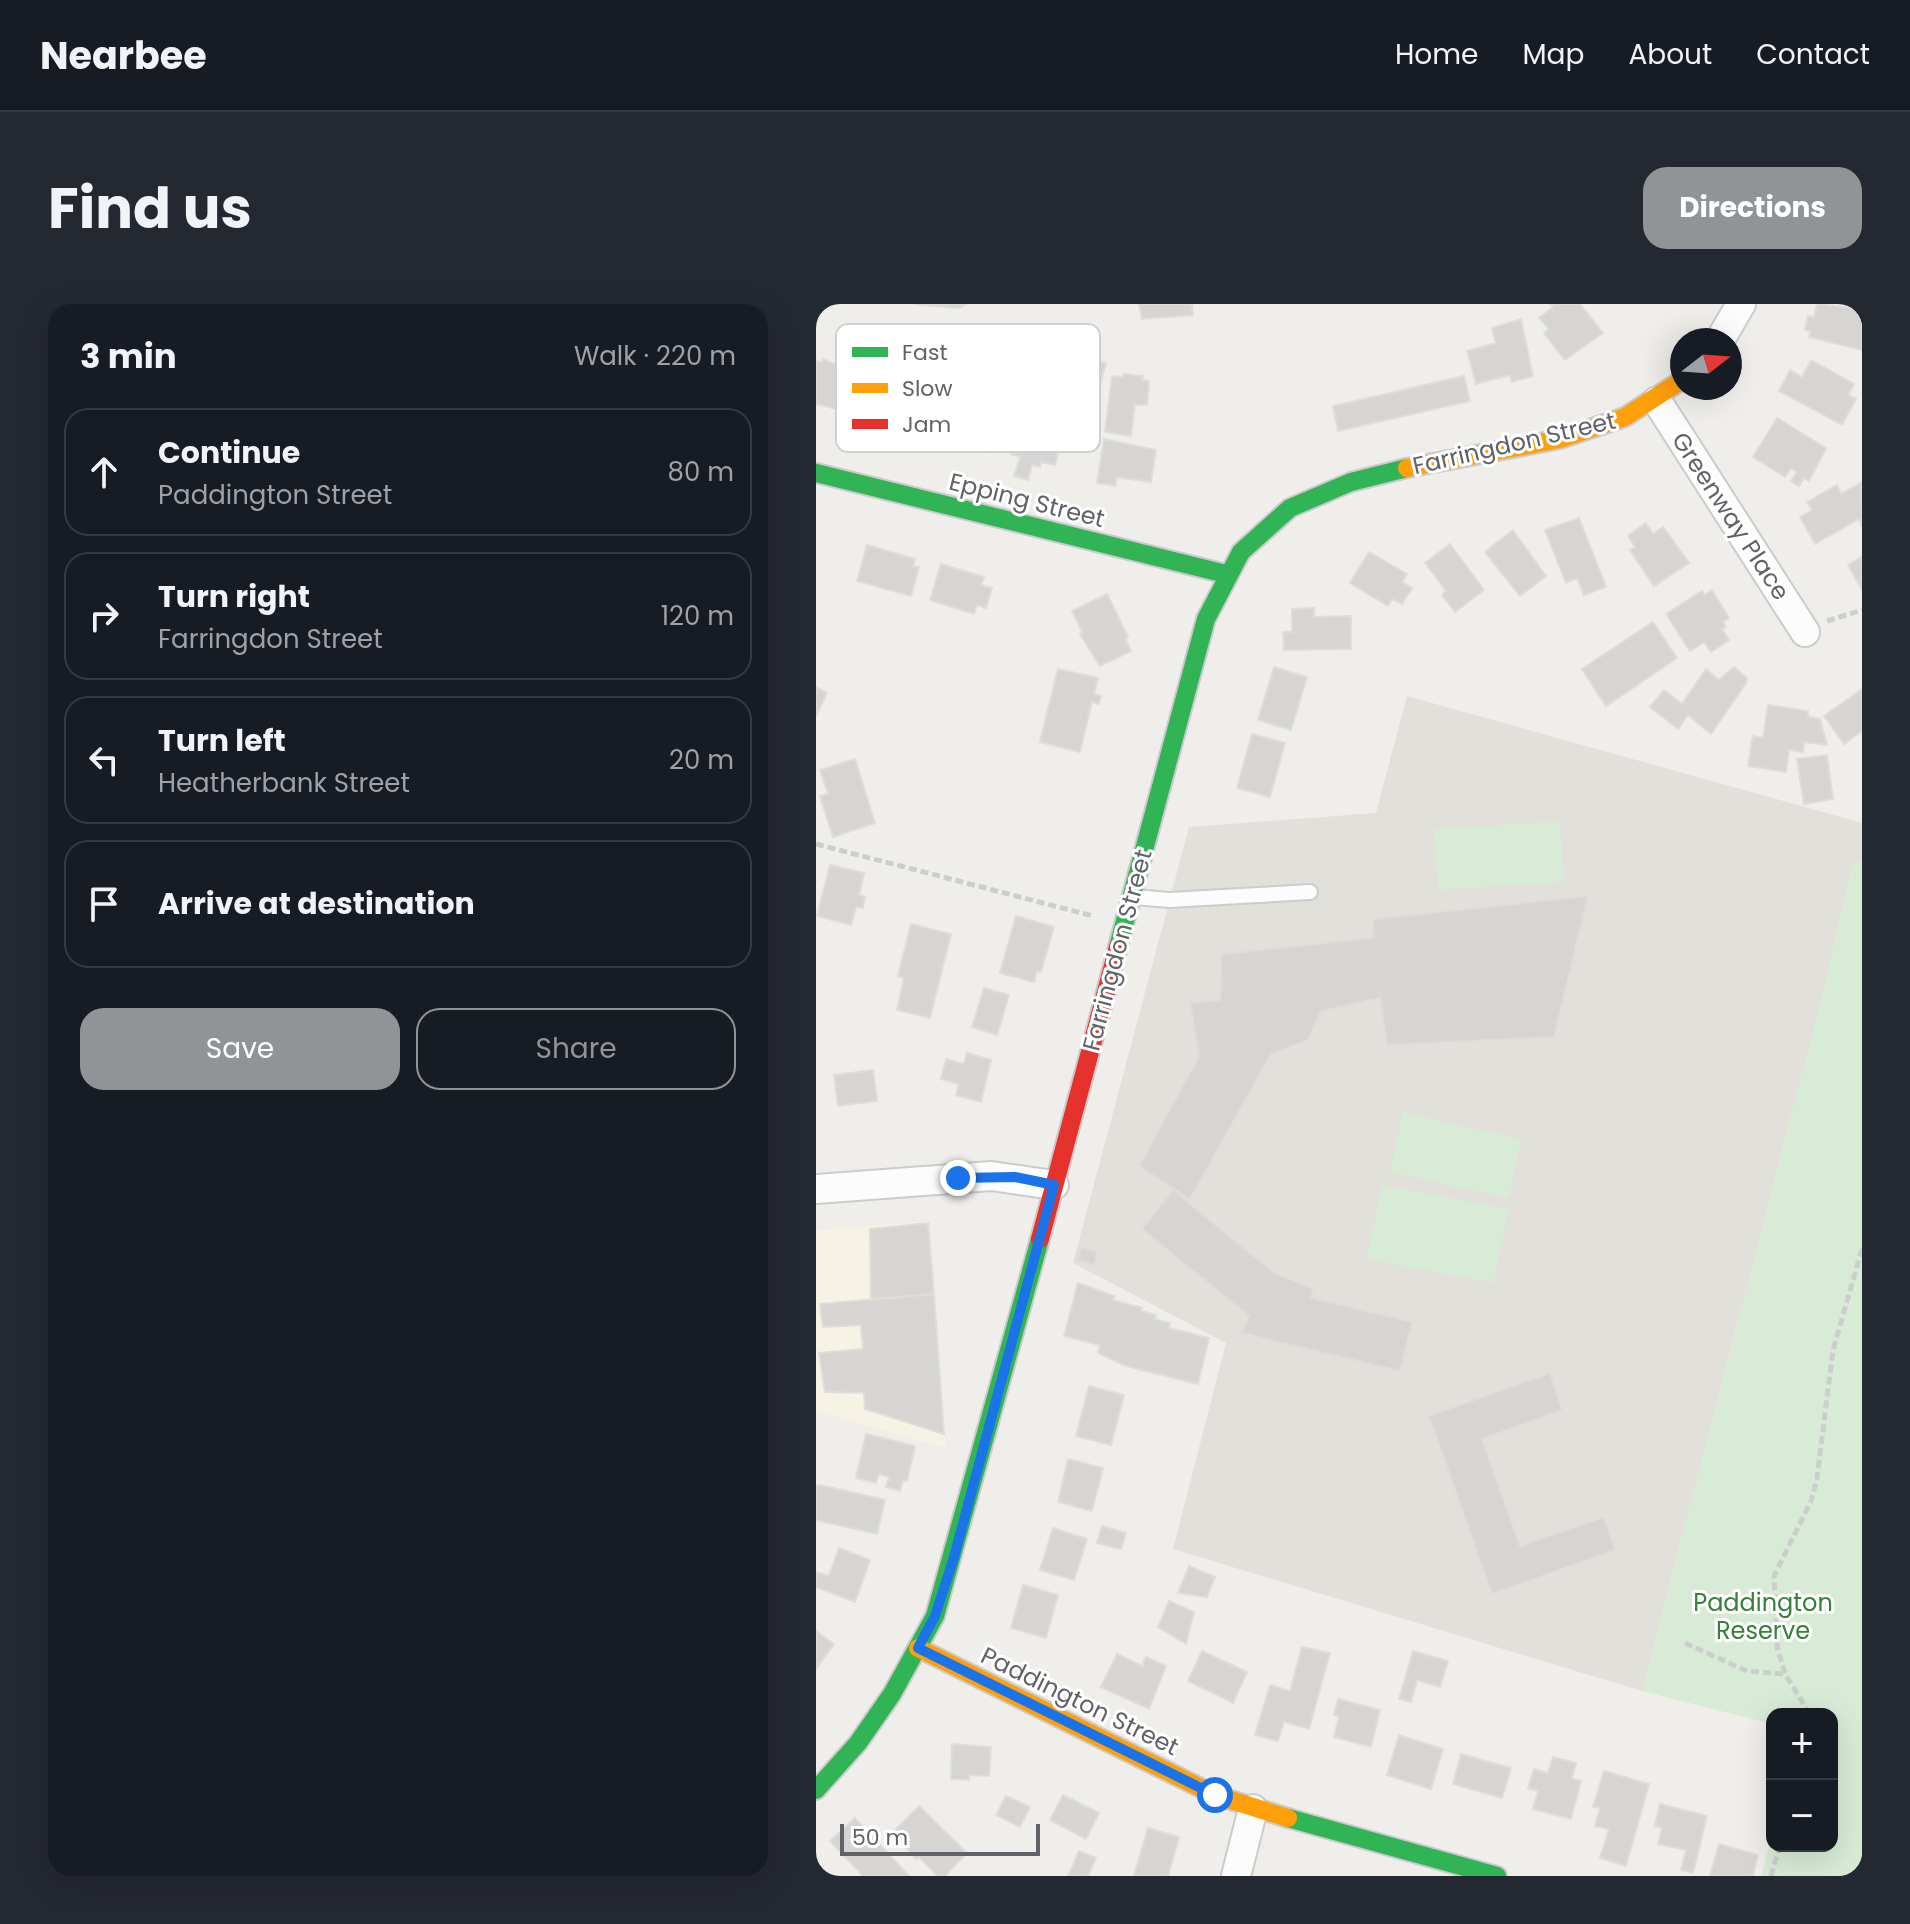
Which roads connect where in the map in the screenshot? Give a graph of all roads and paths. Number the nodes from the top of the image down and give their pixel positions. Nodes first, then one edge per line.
1 (1741, 304) edge
2 (1727, 328) edge
3 (1670, 390) edge
4 (1657, 401) junction
5 (816, 473) edge
6 (1226, 574) junction
7 (1862, 610) edge
8 (1805, 632) joint
9 (816, 844) edge
10 (1310, 892) dead end
11 (1131, 897) junction
12 (1093, 916) dead end
13 (1054, 1185) junction
14 (816, 1189) edge
15 (1862, 1249) edge
16 (1685, 1643) dead end
17 (918, 1648) junction
18 (1785, 1674) junction
19 (1806, 1708) edge
20 (816, 1790) edge
21 (1253, 1809) junction
22 (1778, 1852) edge
23 (1236, 1876) edge
24 (1497, 1876) edge
25 (1771, 1876) edge

1 - 2 street
3 - 4 street, Farringdon Street
4 - 6 street, Farringdon Street
4 - 8 street, Greenway Place
5 - 6 street, Epping Street
6 - 11 street, Farringdon Street
7 - 8 path
9 - 12 path
10 - 11 lane
11 - 13 street, Farringdon Street
13 - 14 street
13 - 17 street, Farringdon Street
15 - 18 path
16 - 18 path
17 - 20 street, Farringdon Street
17 - 21 street, Paddington Street
18 - 19 path
21 - 23 street
21 - 24 street, Paddington Street
22 - 25 path

